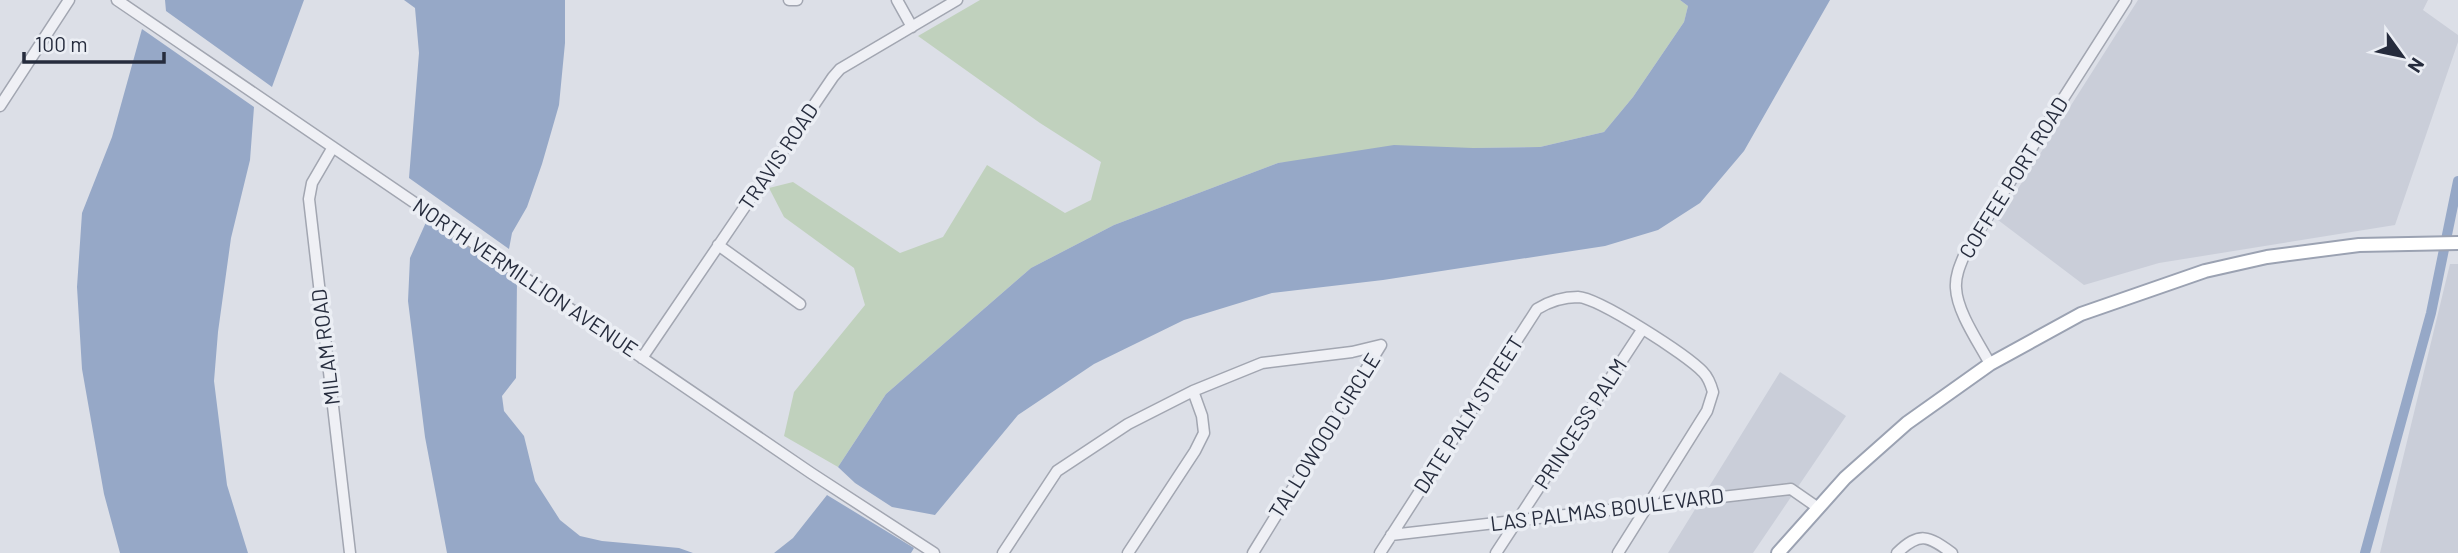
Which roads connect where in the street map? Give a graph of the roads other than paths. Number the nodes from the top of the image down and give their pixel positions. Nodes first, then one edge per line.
1 (69, 0) edge
2 (117, 0) edge
3 (789, 0) edge
4 (797, 0) edge
5 (897, 0) edge
6 (957, 0) edge
7 (2126, 0) edge
8 (912, 27) junction
9 (0, 106) edge
10 (333, 147) junction
11 (2458, 243) edge
12 (718, 245) junction
13 (800, 304) dead end
14 (1642, 330) junction
15 (642, 358) junction
16 (1990, 364) junction
17 (1193, 391) junction
18 (1648, 506) junction
19 (1817, 507) junction
20 (1518, 521) junction
21 (1391, 535) junction
22 (350, 553) edge
23 (934, 553) edge
24 (1003, 553) edge
25 (1128, 553) edge
26 (1253, 553) edge
27 (1380, 553) edge
28 (1496, 553) edge
29 (1618, 553) edge
30 (1778, 553) edge
31 (1897, 553) edge
32 (1952, 553) edge

1 - 9 street
2 - 10 street, NORTH VERMILLION AVENUE
3 - 4 street
5 - 8 street
6 - 8 street, TRAVIS ROAD
7 - 16 street, COFFEE PORT ROAD
8 - 12 street, TRAVIS ROAD
10 - 15 street, NORTH VERMILLION AVENUE
10 - 22 street, MILAM ROAD
11 - 16 main road
12 - 13 street
12 - 15 street, TRAVIS ROAD
14 - 18 street
14 - 20 street, PRINCESS PALM
14 - 21 street, DATE PALM STREET
15 - 23 street, NORTH VERMILLION AVENUE
16 - 19 main road
17 - 24 street, TALLOWOOD CIRCLE
17 - 25 street
17 - 26 street, TALLOWOOD CIRCLE
18 - 19 street, LAS PALMAS BOULEVARD
18 - 20 street, LAS PALMAS BOULEVARD
18 - 29 street
19 - 30 main road
20 - 21 street, LAS PALMAS BOULEVARD
20 - 28 street, PRINCESS PALM
21 - 27 street, DATE PALM STREET
31 - 32 street

